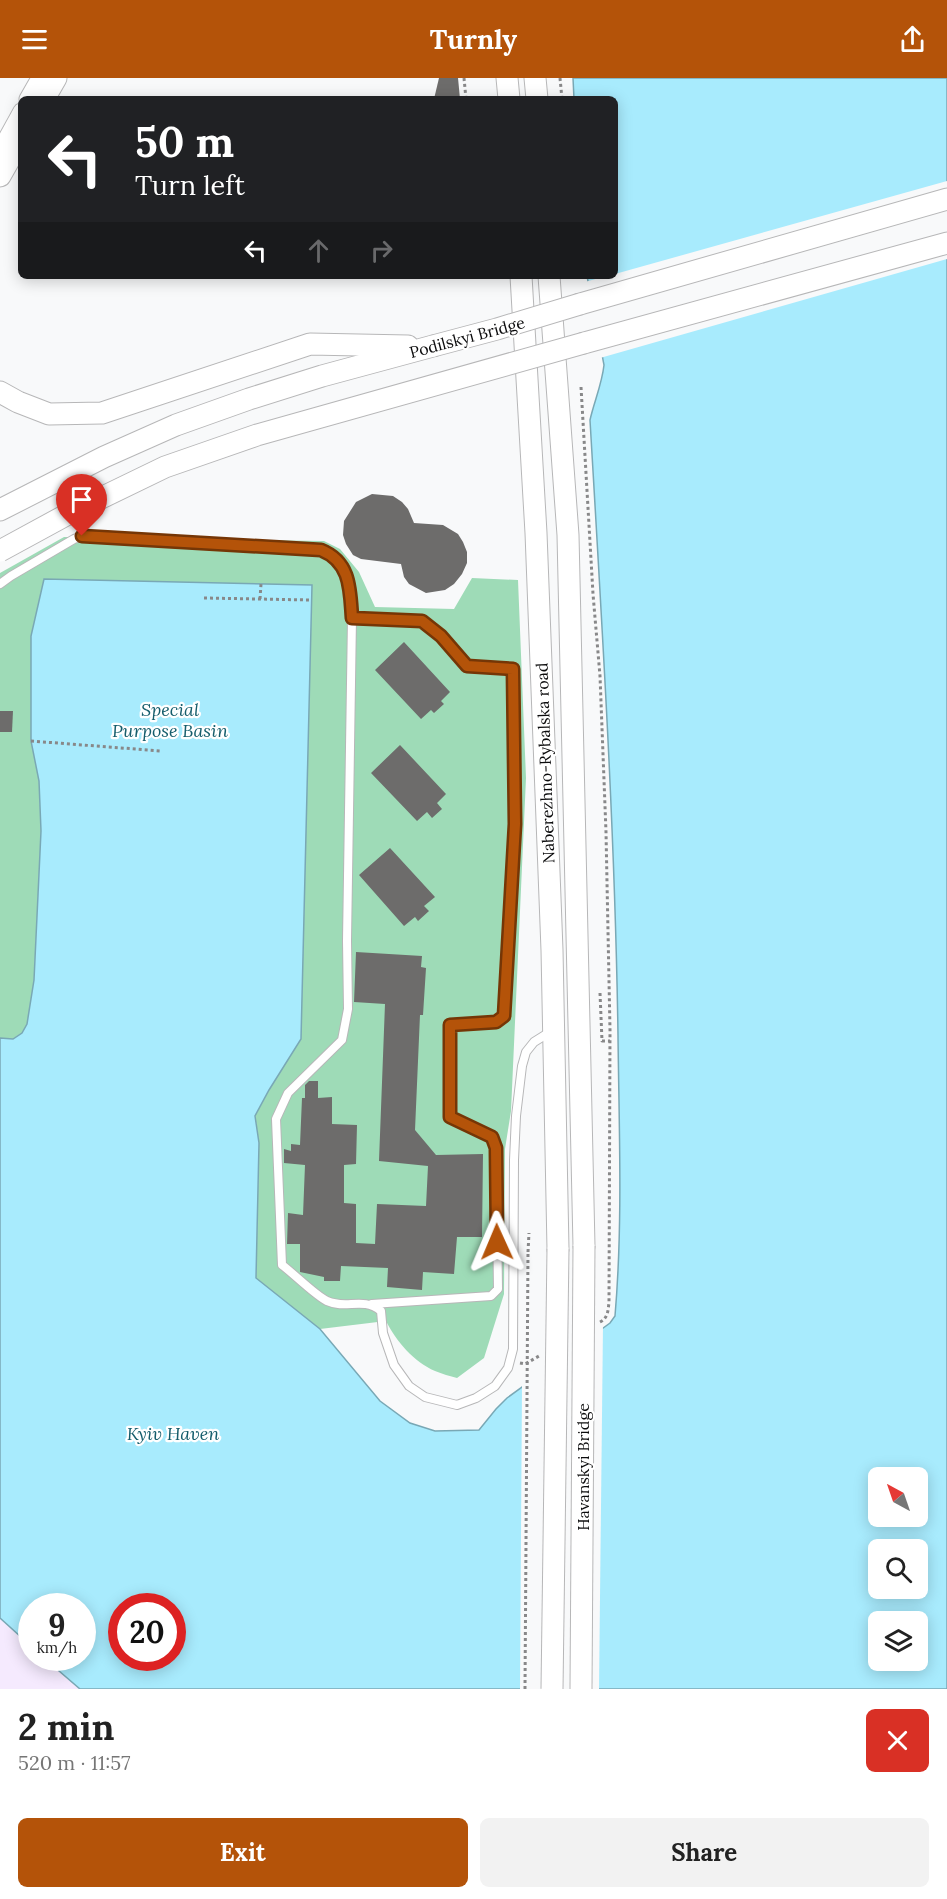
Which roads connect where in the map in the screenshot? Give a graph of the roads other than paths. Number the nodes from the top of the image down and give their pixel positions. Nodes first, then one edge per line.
1 (39, 78) edge
2 (56, 78) edge
3 (507, 78) edge
4 (535, 78) edge
5 (29, 96) edge
6 (46, 96) edge
7 (509, 96) edge
8 (537, 96) edge
9 (18, 116) edge
10 (18, 144) edge
11 (0, 149) edge
12 (0, 176) edge
13 (947, 199) edge
14 (947, 243) edge
15 (521, 279) edge
16 (549, 279) edge
17 (433, 346) junction
18 (0, 392) edge
19 (0, 510) edge
20 (0, 551) edge
21 (0, 584) edge
22 (352, 618) junction
23 (554, 1030) junction
24 (584, 1246) joint
25 (558, 1250) joint
26 (372, 1304) junction
27 (552, 1689) edge
28 (581, 1689) edge

1 - 5 street
2 - 6 main road
3 - 7 main road
4 - 8 main road
9 - 11 street
10 - 12 main road
13 - 17 main road, Podilskyi Bridge, bridge
14 - 20 main road, bridge
15 - 23 main road, Naberezhno-Rybalska road
16 - 24 main road, Naberezhno-Rybalska road
17 - 18 main road
17 - 19 main road, Podilskyi Bridge
21 - 22 lane
22 - 26 lane
22 - 26 lane
23 - 25 main road, Naberezhno-Rybalska road
23 - 26 lane
24 - 28 main road, Havanskyi Bridge, bridge
25 - 27 main road, Havanskyi Bridge, bridge

